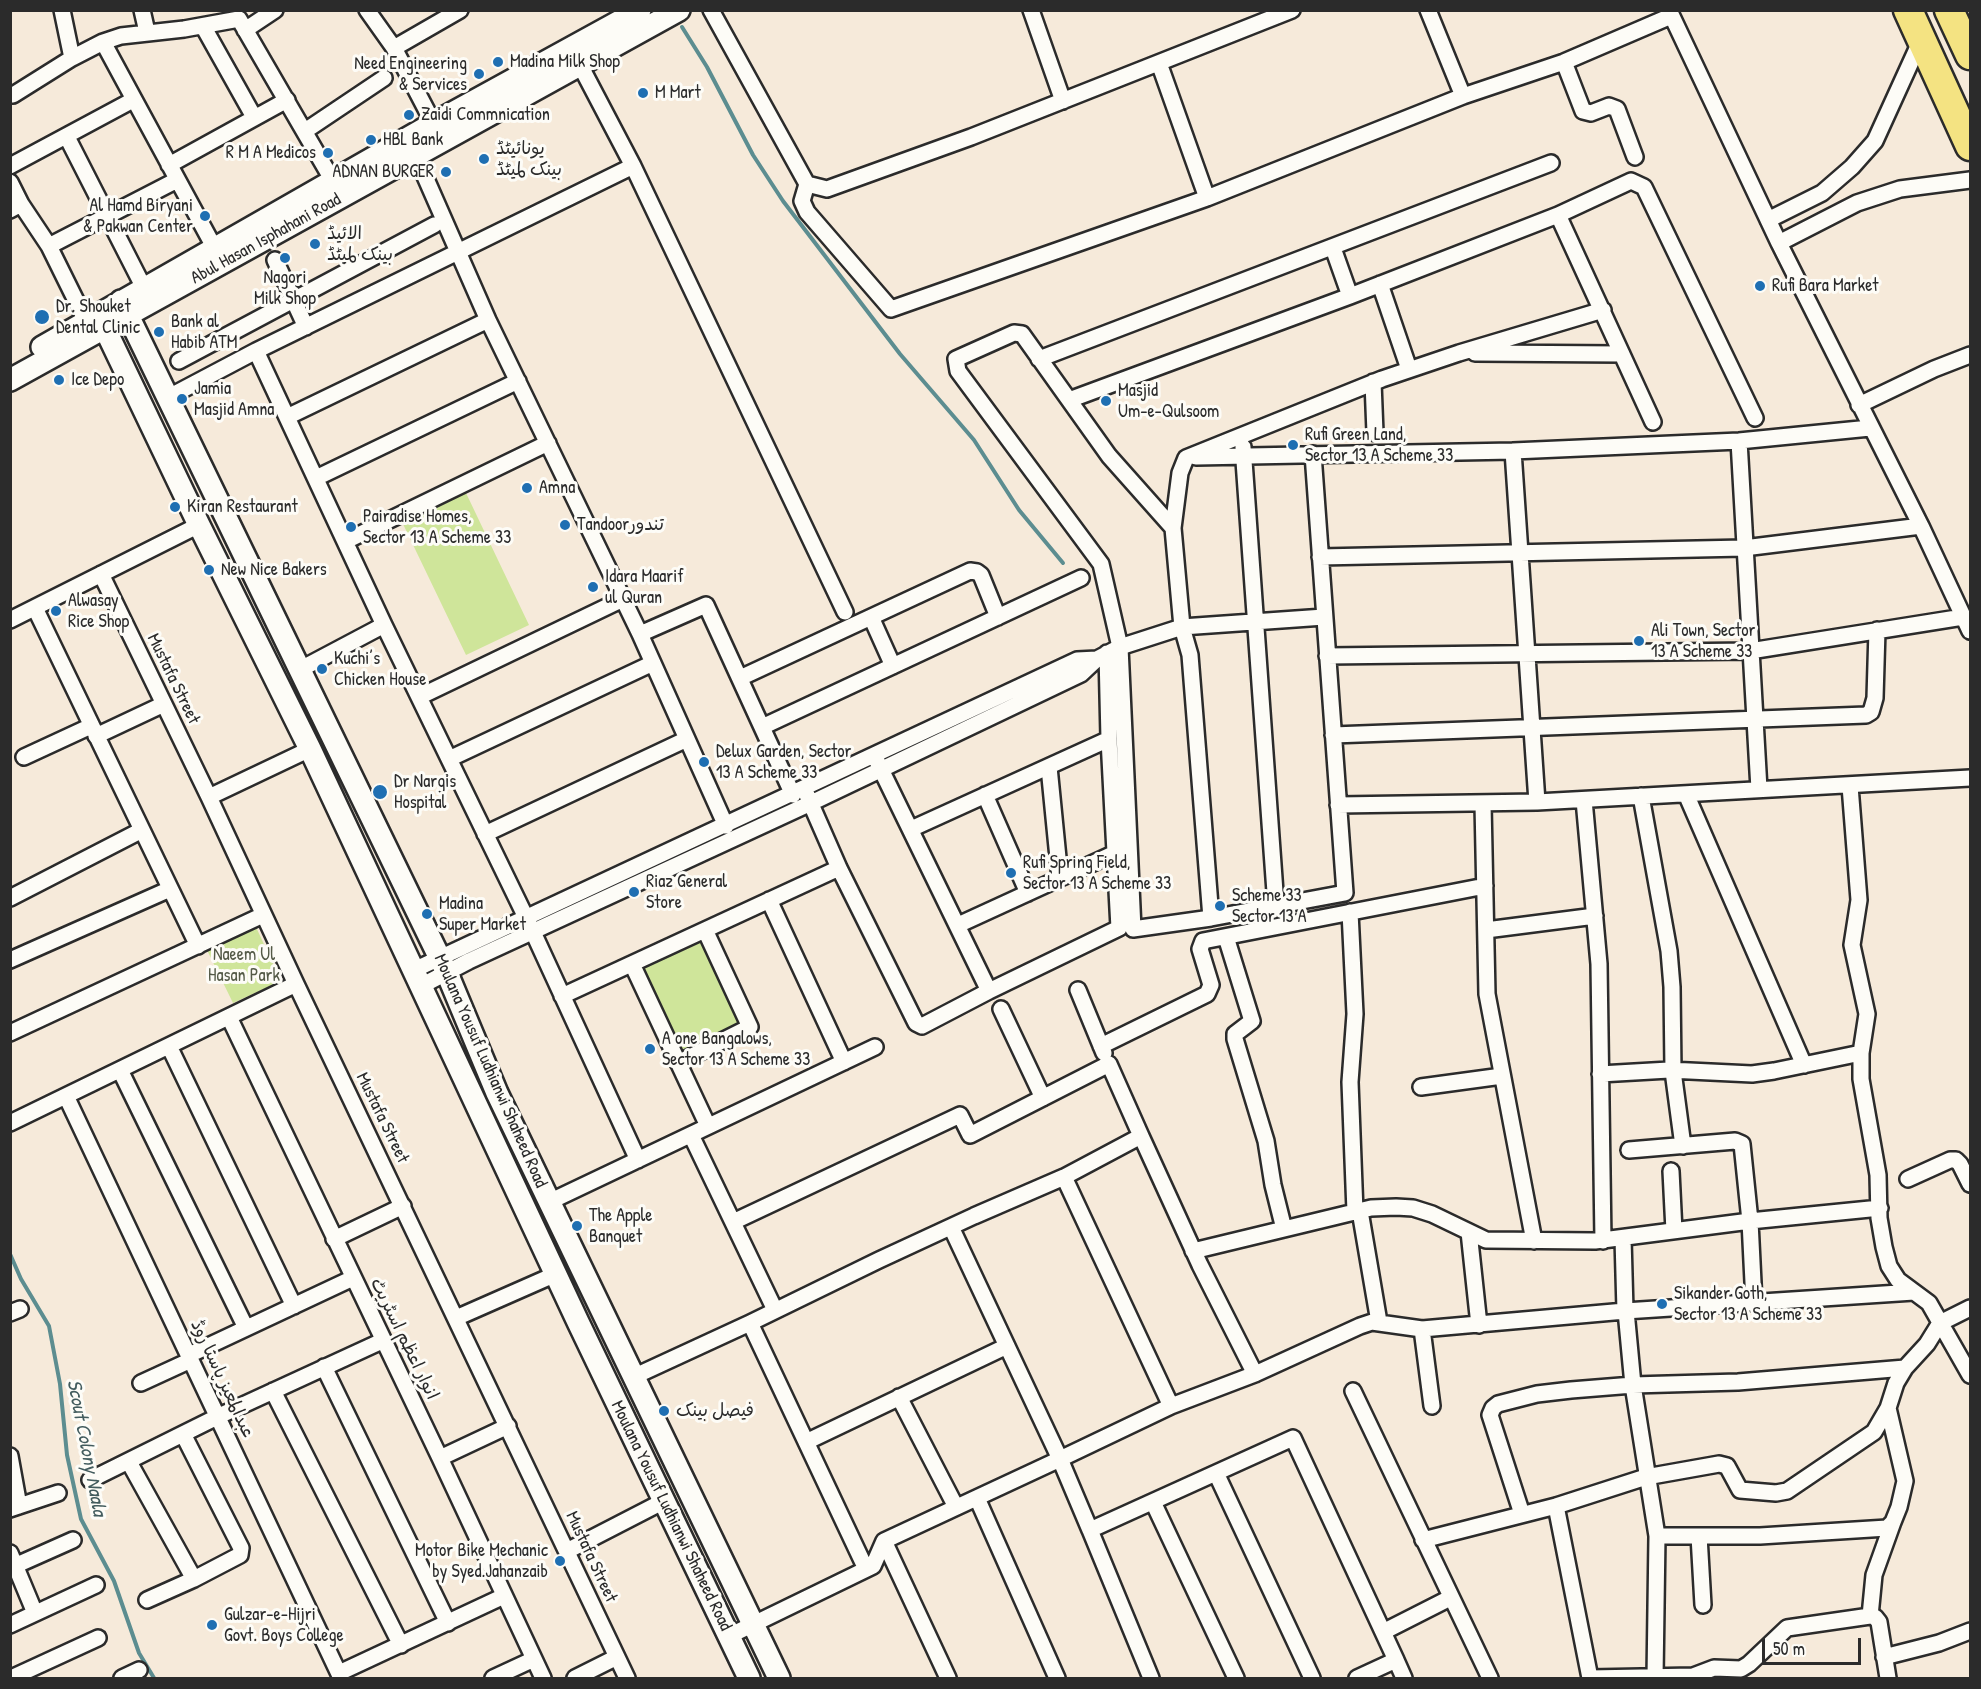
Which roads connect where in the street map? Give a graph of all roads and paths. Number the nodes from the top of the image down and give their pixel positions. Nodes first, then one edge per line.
1 (62, 10) edge
2 (142, 10) edge
3 (275, 10) edge
4 (367, 10) edge
5 (640, 10) edge
6 (679, 10) edge
7 (711, 10) edge
8 (1031, 10) edge
9 (1428, 10) edge
10 (1908, 10) edge
11 (459, 11) edge
12 (1288, 11) edge
13 (1670, 13) edge
14 (240, 20) edge
15 (203, 26) junction
16 (147, 32) junction
17 (1921, 39) junction
18 (103, 42) junction
19 (394, 48) junction
20 (72, 58) junction
21 (1564, 62) junction
22 (1159, 63) junction
23 (580, 65) junction
24 (384, 78) dead end
25 (10, 94) edge
26 (1463, 96) junction
27 (133, 100) junction
28 (288, 100) junction
29 (1063, 101) junction
30 (254, 117) junction
31 (305, 131) junction
32 (439, 132) junction
33 (67, 137) junction
34 (1971, 146) edge
35 (416, 156) junction
36 (1635, 156) dead end
37 (1551, 164) dead end
38 (169, 165) junction
39 (10, 166) edge
40 (633, 166) junction
41 (177, 180) junction
42 (1971, 180) edge
43 (333, 181) junction
44 (10, 182) edge
45 (807, 184) junction
46 (1207, 198) junction
47 (16, 207) edge
48 (1558, 215) junction
49 (108, 216) junction
50 (1768, 220) junction
51 (434, 225) dead end
52 (1779, 243) junction
53 (49, 246) junction
54 (214, 247) junction
55 (1333, 248) junction
56 (459, 253) junction
57 (275, 260) dead end
58 (1380, 284) junction
59 (144, 288) junction
60 (1350, 296) junction
61 (293, 299) junction
62 (125, 308) junction
63 (1603, 310) junction
64 (489, 320) junction
65 (96, 321) junction
66 (306, 327) junction
67 (256, 351) junction
68 (1459, 353) junction
69 (1622, 354) junction
70 (1971, 355) edge
71 (1040, 359) junction
72 (179, 361) dead end
73 (10, 365) edge
74 (1409, 369) junction
75 (10, 380) edge
76 (518, 381) junction
77 (1373, 382) junction
78 (168, 398) junction
79 (1069, 400) junction
80 (1859, 405) junction
81 (287, 417) junction
82 (1755, 418) dead end
83 (1653, 422) dead end
84 (1870, 428) junction
85 (1375, 433) dead end
86 (1241, 435) junction
87 (1738, 441) junction
88 (548, 443) junction
89 (1513, 451) junction
90 (1312, 454) junction
91 (1244, 456) junction
92 (1186, 458) junction
93 (316, 478) junction
94 (199, 525) junction
95 (1921, 526) junction
96 (1173, 528) junction
97 (346, 541) junction
98 (1743, 548) junction
99 (1520, 553) junction
100 (1320, 557) junction
101 (101, 574) junction
102 (1081, 578) dead end
103 (623, 599) junction
104 (35, 608) junction
105 (845, 612) dead end
106 (998, 616) junction
107 (871, 617) junction
108 (1324, 617) junction
109 (1963, 617) junction
110 (10, 620) edge
111 (1256, 622) junction
112 (384, 625) junction
113 (1182, 627) junction
114 (1877, 630) junction
115 (1971, 632) edge
116 (640, 634) junction
117 (1750, 651) junction
118 (1108, 653) junction
119 (1527, 653) junction
120 (1327, 656) junction
121 (653, 663) junction
122 (893, 666) junction
123 (299, 670) junction
124 (740, 678) junction
125 (419, 696) junction
126 (164, 704) junction
127 (1754, 719) junction
128 (762, 727) junction
129 (1532, 728) junction
130 (94, 731) junction
131 (1333, 735) junction
132 (687, 739) junction
133 (1109, 739) junction
134 (310, 749) junction
135 (24, 757) dead end
136 (448, 759) junction
137 (878, 762) junction
138 (1049, 767) junction
139 (1971, 778) edge
140 (1850, 786) junction
141 (1759, 789) junction
142 (1686, 794) junction
143 (985, 795) junction
144 (209, 796) junction
145 (802, 796) junction
146 (1641, 796) junction
147 (1584, 800) junction
148 (1537, 802) junction
149 (1483, 804) junction
150 (1338, 805) junction
151 (726, 826) junction
152 (911, 829) junction
153 (142, 831) junction
154 (485, 834) junction
155 (1115, 853) junction
156 (839, 868) junction
157 (1060, 878) junction
158 (1485, 886) junction
159 (170, 889) junction
160 (1028, 893) junction
161 (10, 898) edge
162 (769, 900) junction
163 (1276, 906) junction
164 (1350, 912) junction
165 (263, 915) junction
166 (1595, 916) junction
167 (525, 918) junction
168 (1211, 918) junction
169 (958, 925) junction
170 (705, 930) junction
171 (1486, 930) junction
172 (533, 932) junction
173 (1226, 937) junction
174 (198, 946) junction
175 (10, 960) edge
176 (632, 964) junction
177 (443, 966) junction
178 (417, 978) junction
179 (296, 984) junction
180 (1078, 990) dead end
181 (989, 991) junction
182 (562, 996) junction
183 (1001, 1009) dead end
184 (229, 1017) junction
185 (10, 1034) edge
186 (169, 1046) junction
187 (1101, 1046) junction
188 (875, 1047) dead end
189 (1861, 1053) junction
190 (844, 1062) junction
191 (678, 1063) junction
192 (1109, 1064) junction
193 (1804, 1065) junction
194 (120, 1070) junction
195 (1673, 1071) junction
196 (1600, 1074) junction
197 (1502, 1076) junction
198 (1421, 1087) dead end
199 (66, 1096) junction
200 (1043, 1098) junction
201 (10, 1123) edge
202 (708, 1126) junction
203 (691, 1135) junction
204 (1141, 1136) junction
205 (1683, 1146) junction
206 (1629, 1150) dead end
207 (638, 1160) junction
208 (1671, 1172) dead end
209 (1064, 1177) junction
210 (1908, 1179) dead end
211 (1971, 1184) edge
212 (549, 1202) junction
213 (403, 1206) junction
214 (1880, 1208) junction
215 (1358, 1212) junction
216 (1750, 1221) junction
217 (733, 1222) junction
218 (951, 1227) junction
219 (1284, 1229) junction
220 (1674, 1231) junction
221 (1469, 1232) junction
222 (1623, 1238) junction
223 (334, 1239) junction
224 (1534, 1240) junction
225 (1603, 1241) junction
226 (1193, 1251) junction
227 (556, 1274) junction
228 (352, 1278) junction
229 (1914, 1292) junction
230 (1754, 1303) junction
231 (294, 1306) junction
232 (1971, 1308) edge
233 (775, 1310) junction
234 (1626, 1311) junction
235 (456, 1318) junction
236 (1379, 1322) junction
237 (750, 1323) junction
238 (1940, 1323) junction
239 (1479, 1325) junction
240 (246, 1328) junction
241 (1422, 1329) junction
242 (382, 1341) junction
243 (1007, 1346) junction
244 (190, 1357) junction
245 (324, 1367) junction
246 (1905, 1368) junction
247 (1255, 1374) junction
248 (1971, 1375) edge
249 (633, 1377) junction
250 (141, 1383) dead end
251 (1633, 1385) junction
252 (1353, 1390) dead end
253 (273, 1391) junction
254 (900, 1397) junction
255 (1171, 1406) junction
256 (1432, 1406) dead end
257 (1888, 1408) junction
258 (219, 1416) junction
259 (508, 1426) junction
260 (183, 1434) junction
261 (806, 1442) junction
262 (10, 1456) edge
263 (440, 1458) junction
264 (1060, 1459) junction
265 (129, 1462) junction
266 (1216, 1473) junction
267 (1646, 1477) junction
268 (90, 1480) dead end
269 (58, 1493) dead end
270 (976, 1498) junction
271 (664, 1501) junction
272 (1153, 1502) junction
273 (1556, 1506) junction
274 (15, 1508) edge
275 (956, 1508) junction
276 (1522, 1514) junction
277 (1893, 1522) junction
278 (1090, 1530) junction
279 (1657, 1536) junction
280 (1700, 1536) junction
281 (1423, 1539) junction
282 (73, 1540) dead end
283 (884, 1541) junction
284 (567, 1551) junction
285 (12, 1562) edge
286 (866, 1569) junction
287 (194, 1579) junction
288 (96, 1585) dead end
289 (504, 1596) junction
290 (1450, 1598) junction
291 (147, 1600) dead end
292 (1703, 1605) dead end
293 (35, 1613) junction
294 (1870, 1616) junction
295 (448, 1623) junction
296 (753, 1623) junction
297 (10, 1625) edge
298 (1971, 1631) edge
299 (1383, 1632) junction
300 (729, 1636) junction
301 (98, 1638) dead end
302 (400, 1645) junction
303 (617, 1657) junction
304 (1884, 1657) junction
305 (534, 1659) junction
306 (1396, 1660) junction
307 (139, 1671) dead end
308 (1750, 1671) edge
309 (340, 1676) edge
310 (10, 1678) edge
311 (122, 1678) edge
312 (493, 1678) edge
313 (543, 1678) edge
314 (575, 1678) edge
315 (627, 1678) edge
316 (749, 1678) edge
317 (779, 1678) edge
318 (948, 1678) edge
319 (1057, 1678) edge
320 (1151, 1678) edge
321 (1236, 1678) edge
322 (1312, 1678) edge
323 (1357, 1678) edge
324 (1404, 1678) edge
325 (1490, 1678) edge
326 (1590, 1678) edge
327 (1627, 1678) edge
328 (1655, 1678) edge
329 (1888, 1678) edge

1 - 20 street
2 - 16 street
3 - 14 street
4 - 19 street
5 - 32 street, Abul Hasan Isphahani Road
6 - 23 street, Abul Hasan Isphahani Road
7 - 45 street
8 - 29 street
9 - 26 street
10 - 17 highway
11 - 19 street
12 - 22 street
13 - 21 street
13 - 50 street
14 - 15 street
14 - 28 street
15 - 16 street
15 - 30 street
16 - 18 street
17 - 34 highway
17 - 50 street
18 - 20 street
18 - 27 street
19 - 32 street
20 - 25 street
21 - 26 street
21 - 36 street
22 - 29 street
22 - 46 street
23 - 32 street, Abul Hasan Isphahani Road
23 - 40 street
24 - 31 street
26 - 46 street
27 - 33 street
27 - 38 street
28 - 30 street
28 - 31 street
29 - 45 street
30 - 38 street
31 - 43 street
32 - 35 street, Abul Hasan Isphahani Road
32 - 43 street, Abul Hasan Isphahani Road
33 - 39 street
33 - 49 street
35 - 56 street
35 - 62 street, Abul Hasan Isphahani Road
37 - 55 street
38 - 41 street
40 - 56 street
40 - 105 street
41 - 49 street
41 - 54 street
42 - 52 street
43 - 54 street, Abul Hasan Isphahani Road
44 - 47 street
45 - 46 street
47 - 53 street
48 - 58 street
48 - 63 street
48 - 82 street
49 - 53 street
49 - 59 street
50 - 52 street
51 - 61 street
52 - 80 street
53 - 65 street
54 - 59 street, Abul Hasan Isphahani Road
55 - 60 street
55 - 71 street
56 - 64 street
56 - 66 street
57 - 61 street
58 - 60 street
58 - 74 street
59 - 62 street, Abul Hasan Isphahani Road
60 - 79 street
61 - 66 street
61 - 72 street
62 - 65 street, Abul Hasan Isphahani Road
62 - 78 street, Moulana Yousuf Ludhianwi Shaheed Road
63 - 68 street
63 - 69 street
64 - 76 street
64 - 81 street
65 - 73 street, Abul Hasan Isphahani Road
65 - 75 street, Abul Hasan Isphahani Road
65 - 94 street, Moulana Yousuf Ludhianwi Shaheed Road
66 - 67 street
67 - 78 street
67 - 81 street
68 - 69 street
68 - 74 street
69 - 83 street
70 - 80 street
71 - 79 street
71 - 118 street
74 - 77 street
76 - 88 street
76 - 93 street
77 - 85 street
77 - 86 street
78 - 123 street, Moulana Yousuf Ludhianwi Shaheed Road
79 - 96 street
80 - 84 street
81 - 93 street
84 - 87 street
84 - 95 street
86 - 91 street
86 - 92 street
87 - 89 street
87 - 98 street
88 - 97 street
88 - 103 street
89 - 90 street
89 - 99 street
90 - 91 street
90 - 100 street
91 - 92 street
91 - 111 street
92 - 96 street
93 - 97 street
94 - 101 street
94 - 134 street, Moulana Yousuf Ludhianwi Shaheed Road
95 - 98 street
95 - 109 street
96 - 113 street
97 - 112 street
98 - 99 street
98 - 117 street
99 - 100 street
99 - 119 street
100 - 108 street
101 - 104 street
101 - 126 street, Mustafa Street
102 - 106 street
103 - 116 street
103 - 125 street
104 - 110 street
104 - 130 street
106 - 107 street
106 - 122 street
107 - 122 street
107 - 124 street
108 - 111 street
108 - 120 street
109 - 114 street
109 - 115 street
111 - 113 street
111 - 163 street
112 - 123 street
112 - 125 street
113 - 118 street
113 - 168 street
114 - 117 street
114 - 127 street
116 - 121 street
116 - 124 street
117 - 119 street
117 - 127 street
118 - 133 street
118 - 137 street
118 - 168 street
119 - 120 street
119 - 129 street
120 - 131 street
121 - 132 street
121 - 136 street
122 - 128 street
123 - 177 street, Moulana Yousuf Ludhianwi Shaheed Road
124 - 128 street
125 - 136 street
126 - 130 street
126 - 144 street, Mustafa Street
127 - 129 street
127 - 141 street
128 - 145 street
129 - 131 street
129 - 148 street
130 - 135 street
130 - 153 street
131 - 150 street
132 - 151 street
132 - 154 street
133 - 138 street
133 - 155 street
134 - 144 street
134 - 178 street, Moulana Yousuf Ludhianwi Shaheed Road
136 - 154 street
137 - 145 street
137 - 152 street
138 - 143 street
138 - 157 street
139 - 140 street
140 - 141 street
140 - 189 street
141 - 142 street
142 - 146 street
142 - 193 street
143 - 152 street
143 - 160 street
144 - 165 street, Mustafa Street
145 - 151 street
145 - 156 street
145 - 172 street
146 - 147 street
146 - 195 street
147 - 148 street
147 - 166 street
148 - 149 street
149 - 150 street
149 - 158 street
150 - 163 street
151 - 167 street
152 - 169 street
153 - 159 street
153 - 161 street
154 - 167 street
155 - 157 street
155 - 181 street
156 - 162 street
156 - 181 street
157 - 160 street
158 - 164 street
158 - 171 street
159 - 174 street
159 - 175 street
160 - 169 street
162 - 170 street
162 - 190 street
163 - 168 street
164 - 173 street
164 - 215 street
165 - 174 street
165 - 179 street, Mustafa Street
166 - 171 street
166 - 196 street
167 - 172 street
167 - 177 street
169 - 181 street
170 - 176 street
170 - 191 street
171 - 197 street
172 - 177 street
172 - 182 street
173 - 187 street
173 - 219 street
174 - 185 street
176 - 182 street
176 - 191 street
177 - 178 street
177 - 212 street, Moulana Yousuf Ludhianwi Shaheed Road
178 - 227 street, Moulana Yousuf Ludhianwi Shaheed Road
179 - 184 street
179 - 213 street, Mustafa Street
180 - 187 street
182 - 207 street
183 - 200 street
184 - 186 street
184 - 223 street, انوار اعظم اسٹریٹ
186 - 194 street
186 - 231 street
187 - 192 street
188 - 190 street
189 - 193 street
189 - 214 street
190 - 202 street
191 - 202 street
192 - 200 street
192 - 204 street
193 - 195 street
194 - 199 street
194 - 240 street
195 - 196 street
195 - 205 street
196 - 225 street
197 - 198 street
197 - 224 street
199 - 201 street
199 - 244 street, عبدالمعیز پاستا روڈ
200 - 217 street
202 - 203 street
203 - 207 street
203 - 217 street
204 - 209 street
204 - 226 street
205 - 206 street
205 - 216 street
207 - 212 street
208 - 220 street
209 - 218 street
209 - 255 street
210 - 211 street
212 - 249 street, Moulana Yousuf Ludhianwi Shaheed Road
213 - 223 street
213 - 235 street, Mustafa Street
214 - 216 street
214 - 229 street
215 - 219 street
215 - 221 street
215 - 236 street
216 - 220 street
216 - 230 street
217 - 233 street
218 - 233 street
218 - 243 street
219 - 226 street
220 - 222 street
221 - 224 street
221 - 239 street
222 - 225 street
222 - 234 street
223 - 228 street, انوار اعظم اسٹریٹ
224 - 225 street
226 - 247 street
227 - 235 street
227 - 271 street, Moulana Yousuf Ludhianwi Shaheed Road
228 - 231 street
228 - 242 street, انوار اعظم اسٹریٹ
229 - 230 street
229 - 238 street
230 - 234 street
231 - 240 street
232 - 238 street
233 - 237 street
234 - 239 street
234 - 251 street
235 - 259 street, Mustafa Street
236 - 241 street
236 - 247 street
237 - 249 street
237 - 261 street
238 - 246 street
238 - 248 street
239 - 241 street
240 - 244 street
241 - 256 street
242 - 245 street
242 - 263 street, انوار اعظم اسٹریٹ
243 - 254 street
243 - 264 street
244 - 250 street
244 - 258 street, عبدالمعیز پاستا روڈ
245 - 253 street
245 - 295 street
246 - 251 street
246 - 257 street
247 - 255 street
249 - 296 street, Moulana Yousuf Ludhianwi Shaheed Road
251 - 267 street
251 - 276 street
252 - 281 street
253 - 258 street
253 - 302 street
254 - 261 street
254 - 275 street
255 - 264 street
257 - 267 street
257 - 277 street
258 - 260 street
258 - 309 street, عبدالمعیز پاستا روڈ
259 - 263 street
259 - 284 street, Mustafa Street
260 - 265 street
260 - 287 street
261 - 286 street
262 - 274 street
263 - 289 street, انوار اعظم اسٹریٹ
264 - 270 street
264 - 278 street
265 - 268 street
265 - 287 street
266 - 272 street
266 - 299 street
266 - 322 street
267 - 273 street
267 - 279 street
269 - 274 street
270 - 275 street
270 - 319 street
271 - 284 street
271 - 300 street, Moulana Yousuf Ludhianwi Shaheed Road
272 - 278 street
272 - 321 street
273 - 276 street
273 - 326 street
275 - 283 street
276 - 281 street
277 - 280 street
277 - 294 street
278 - 320 street
279 - 280 street
279 - 328 street
280 - 292 street
281 - 290 street
282 - 285 street
283 - 286 street
283 - 318 street
284 - 303 street, Mustafa Street
285 - 293 street
286 - 296 street
287 - 291 street
288 - 293 street
289 - 295 street
289 - 305 street, انوار اعظم اسٹریٹ
290 - 299 street
290 - 325 street
293 - 297 street
294 - 304 street
294 - 308 street
295 - 302 street
296 - 300 street
296 - 317 street, Moulana Yousuf Ludhianwi Shaheed Road
298 - 304 street
299 - 306 street
300 - 316 street, Moulana Yousuf Ludhianwi Shaheed Road
301 - 310 street
302 - 309 street
303 - 314 street
303 - 315 street, Mustafa Street
304 - 329 street
305 - 312 street
305 - 313 street, انوار اعظم اسٹریٹ
306 - 323 street
306 - 324 street
307 - 311 street
308 - 328 street
326 - 327 street
327 - 328 street

